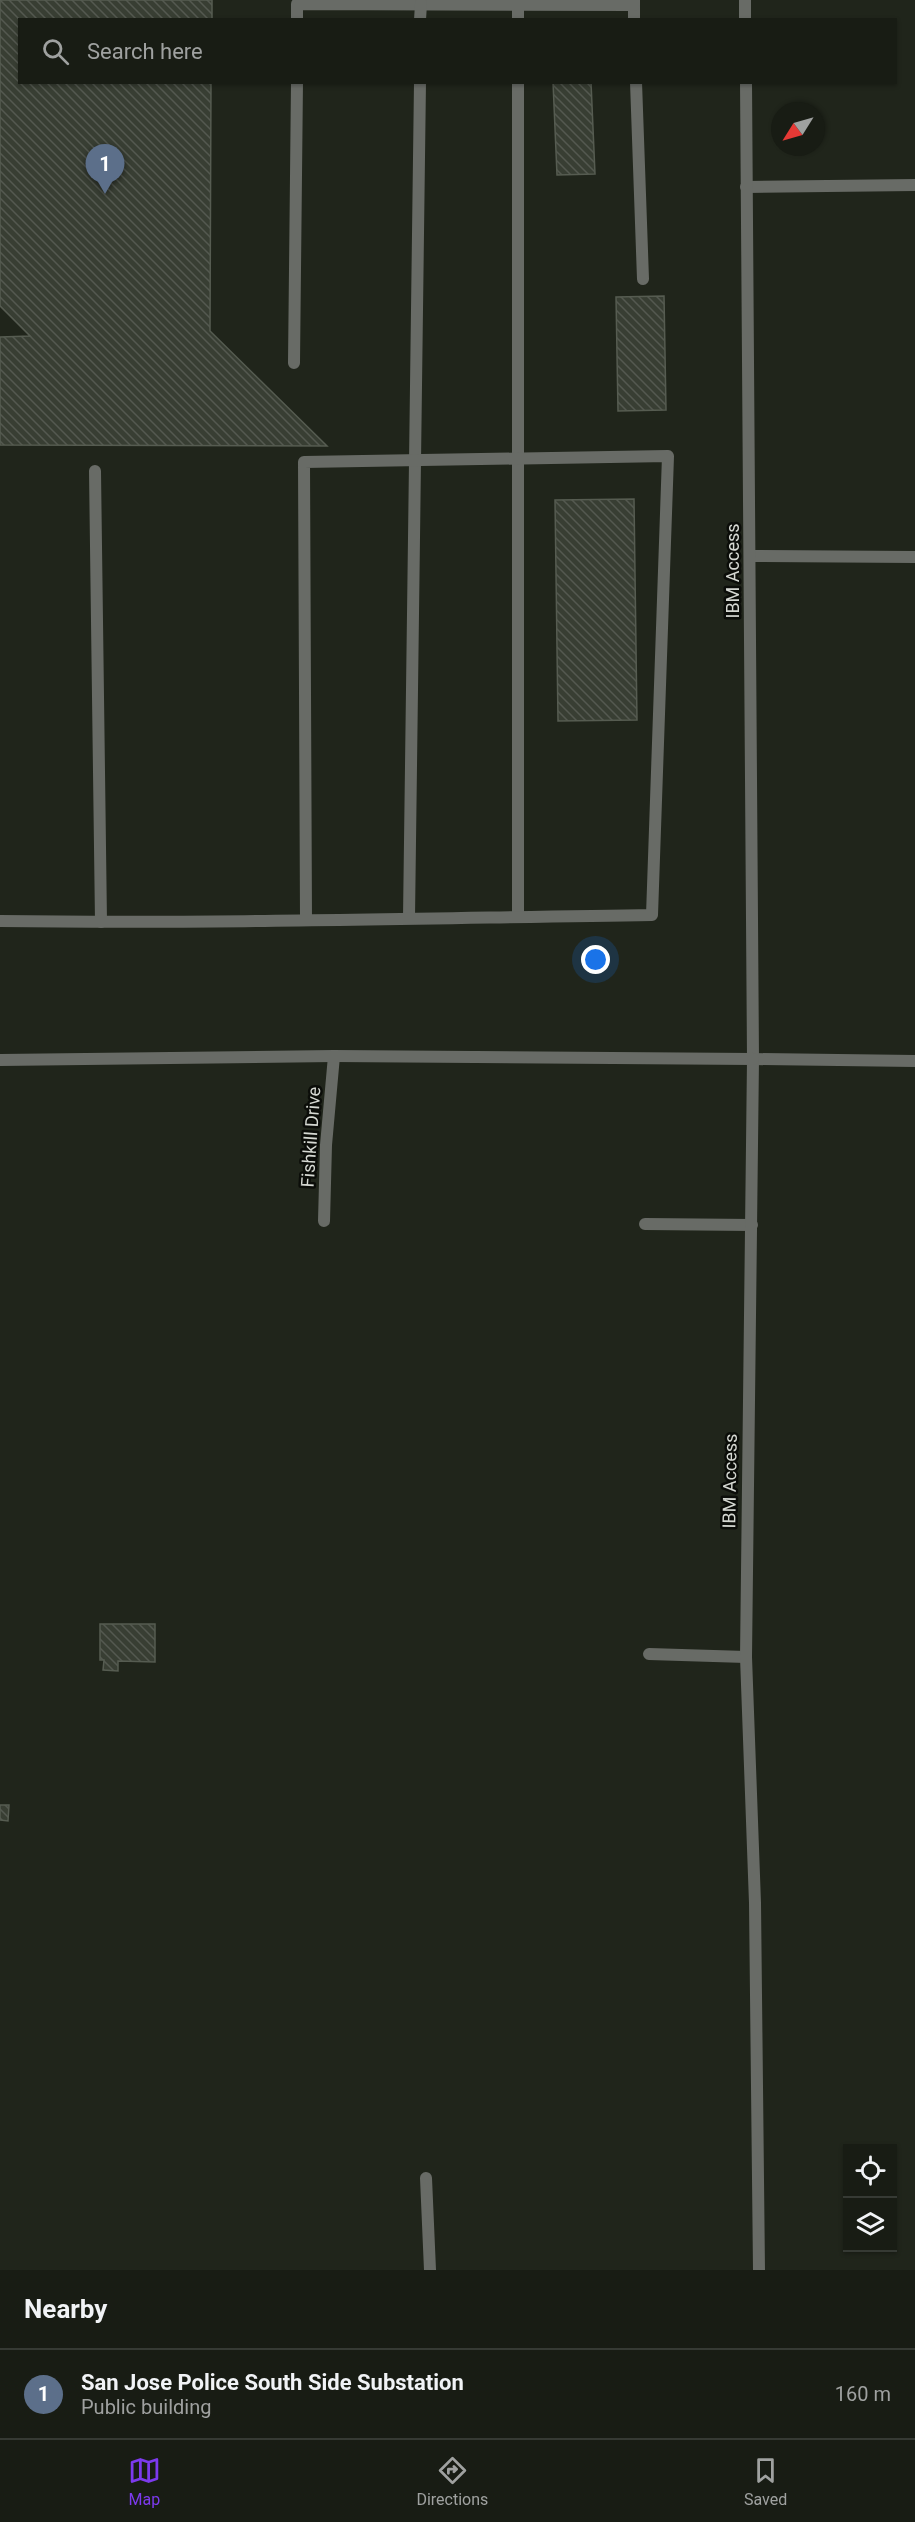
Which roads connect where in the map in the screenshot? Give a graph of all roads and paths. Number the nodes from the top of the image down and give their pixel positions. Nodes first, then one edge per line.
1 (745, 0) edge
2 (518, 2) edge
3 (634, 2) edge
4 (421, 4) junction
5 (297, 18) edge
6 (420, 18) edge
7 (518, 18) edge
8 (634, 18) edge
9 (745, 18) edge
10 (297, 84) edge
11 (420, 84) edge
12 (518, 84) edge
13 (636, 84) edge
14 (746, 84) edge
15 (915, 185) edge
16 (747, 187) junction
17 (643, 279) dead end
18 (294, 363) dead end
19 (518, 459) junction
20 (415, 460) junction
21 (95, 471) dead end
22 (751, 556) junction
23 (915, 557) edge
24 (518, 917) junction
25 (409, 918) junction
26 (306, 920) junction
27 (0, 921) edge
28 (101, 922) junction
29 (334, 1056) junction
30 (753, 1059) junction
31 (0, 1060) edge
32 (915, 1061) edge
33 (324, 1221) dead end
34 (645, 1224) dead end
35 (752, 1225) junction
36 (649, 1654) dead end
37 (746, 1657) junction
38 (426, 2178) dead end
39 (430, 2270) edge
40 (759, 2270) edge

1 - 9 street
2 - 3 street
2 - 4 street
2 - 7 street
3 - 8 street
4 - 5 street
4 - 6 street
10 - 18 street
11 - 20 street
12 - 19 street
13 - 17 street
14 - 16 street, IBM Access
15 - 16 street
16 - 22 street, IBM Access
19 - 20 street
19 - 24 street
19 - 24 street
20 - 25 street
20 - 26 street
21 - 28 street
22 - 23 street
22 - 30 street, IBM Access
24 - 25 street
25 - 26 street
26 - 28 street
27 - 28 street
29 - 30 street
29 - 31 street
29 - 33 street, Fishkill Drive
30 - 32 street
30 - 35 street, IBM Access
34 - 35 street
35 - 37 street, IBM Access
36 - 37 street
37 - 40 street, IBM Access
38 - 39 street

